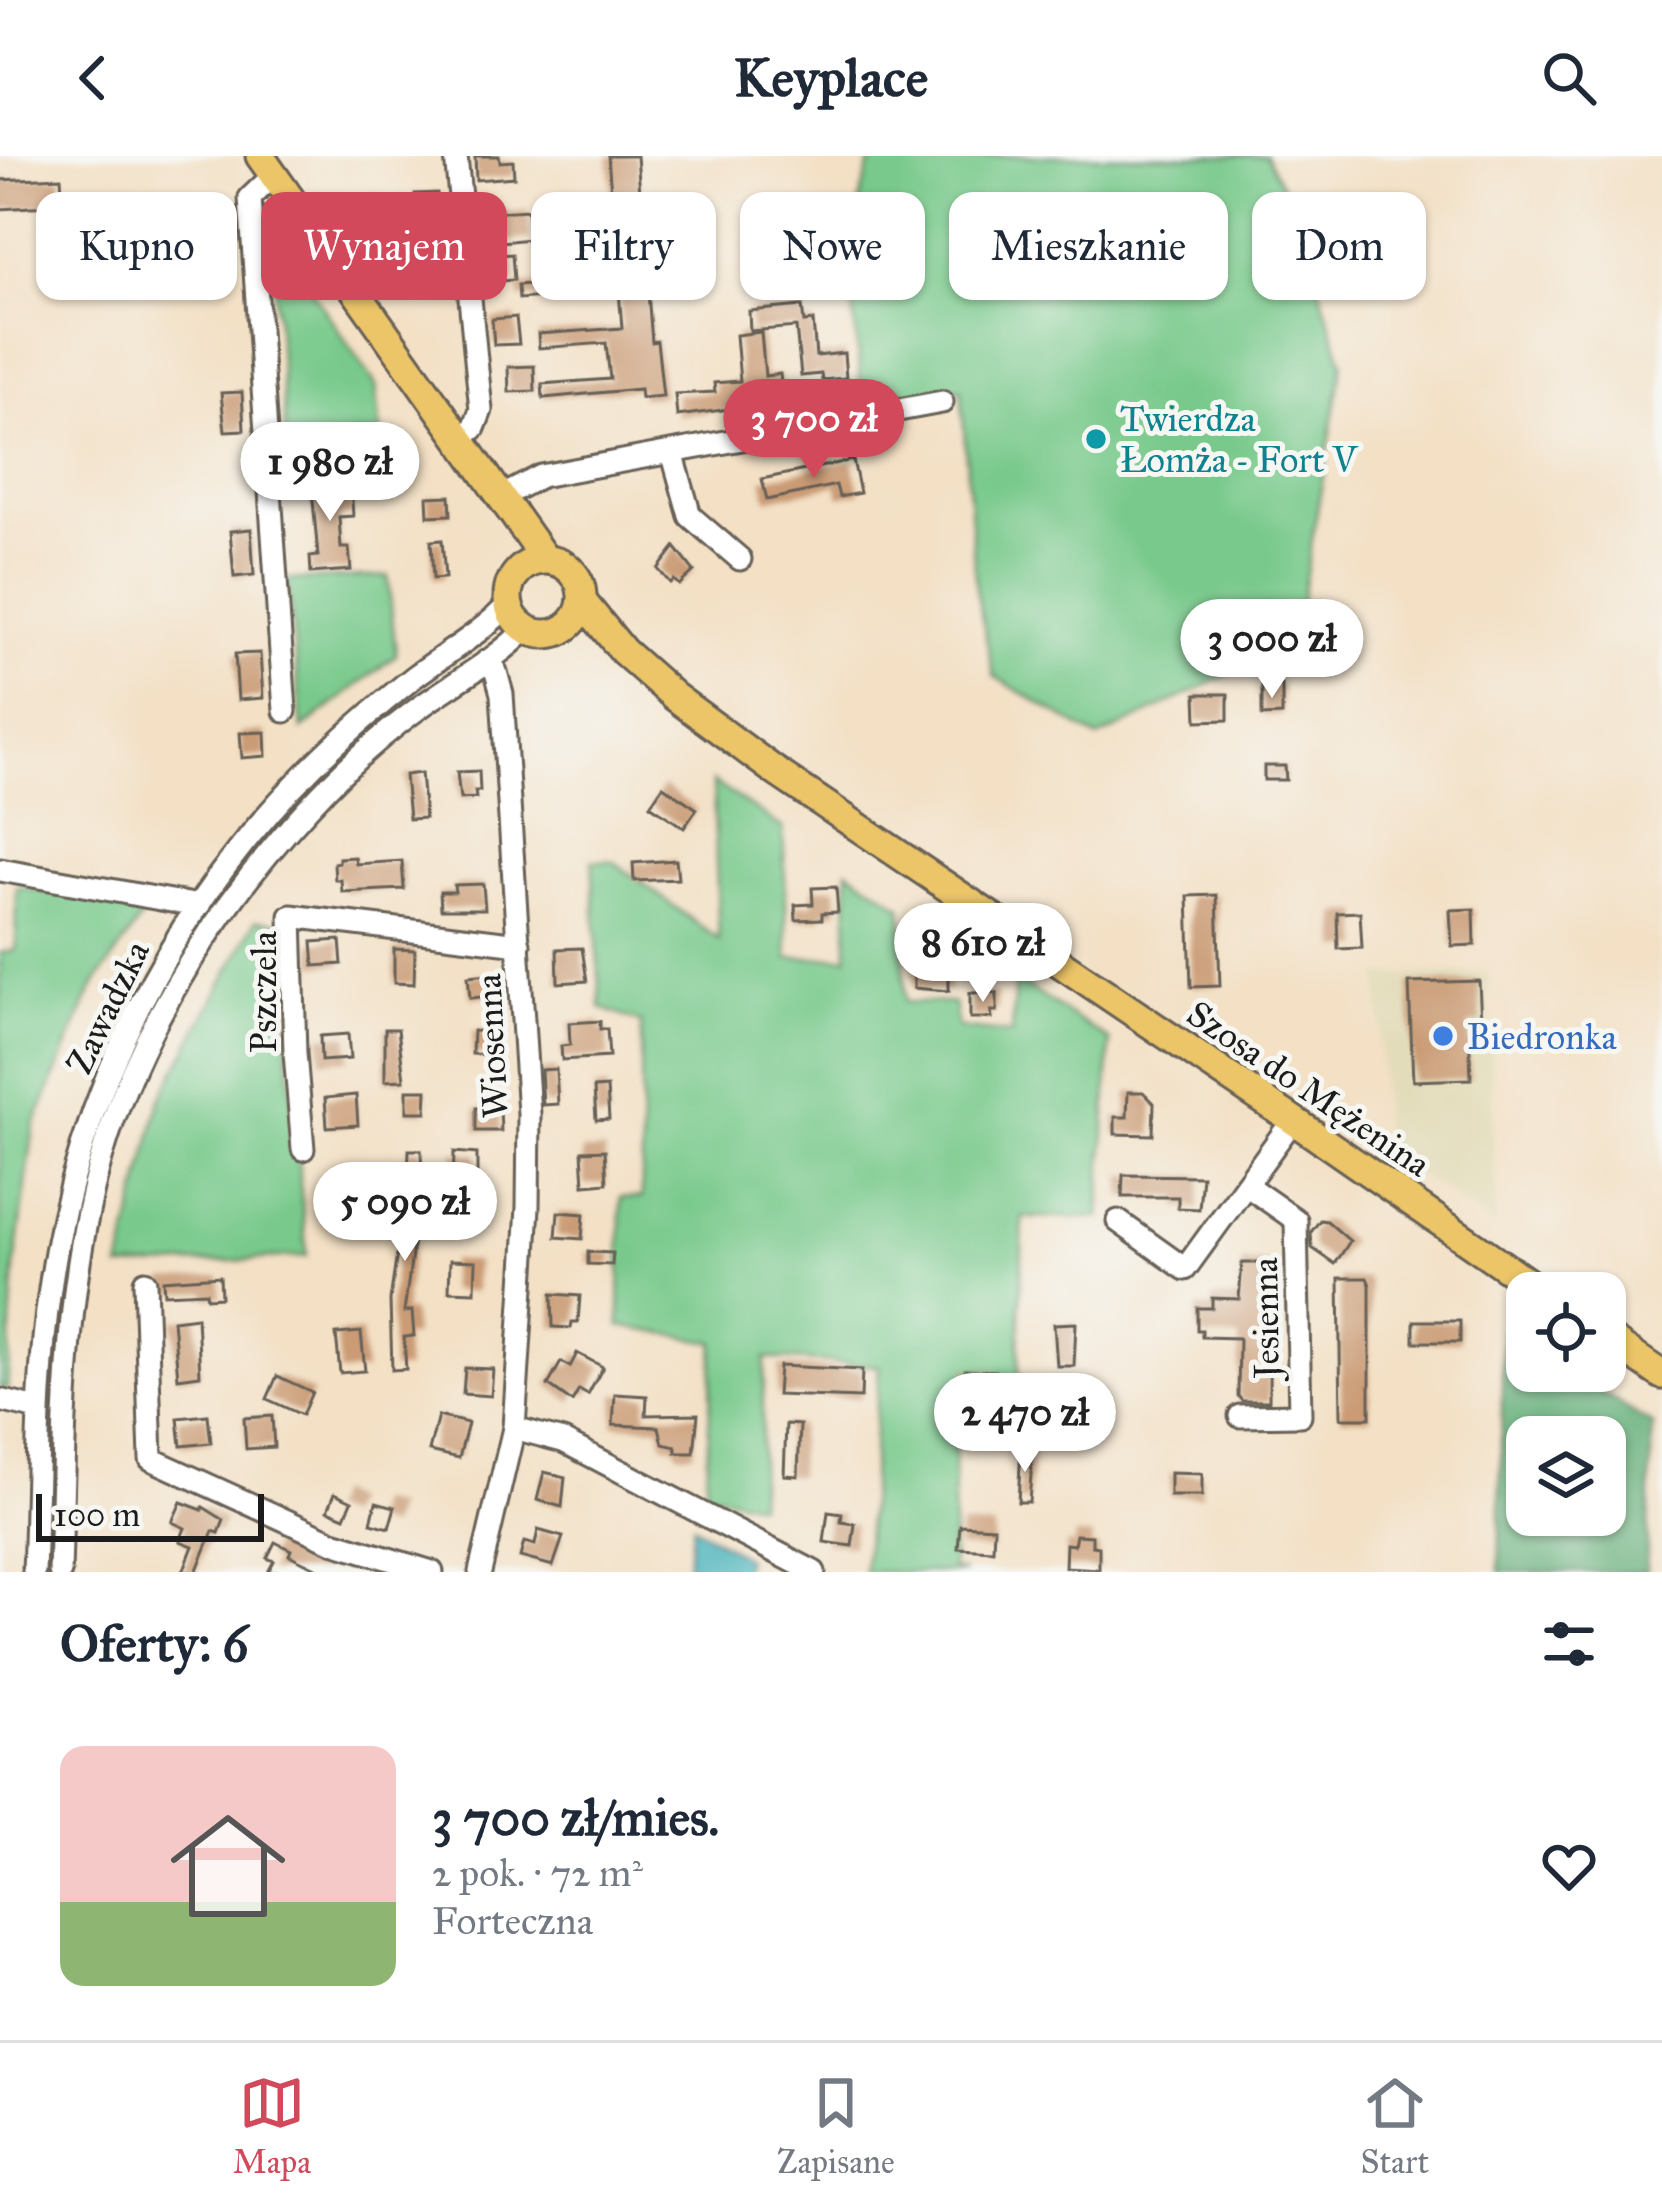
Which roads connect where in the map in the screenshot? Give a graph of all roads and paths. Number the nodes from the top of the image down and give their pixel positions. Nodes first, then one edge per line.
1 (456, 156) edge
2 (267, 166) edge
3 (943, 402) dead end
4 (459, 440) junction
5 (672, 452) junction
6 (506, 507) junction
7 (740, 560) dead end
8 (531, 564) junction
9 (582, 602) junction
10 (508, 605) junction
11 (566, 628) junction
12 (526, 629) junction
13 (623, 651) junction
14 (487, 661) junction
15 (285, 711) dead end
16 (356, 727) junction
17 (372, 747) junction
18 (0, 870) edge
19 (199, 906) junction
20 (519, 944) junction
21 (1293, 1120) junction
22 (303, 1149) dead end
23 (1246, 1185) junction
24 (1118, 1222) dead end
25 (1513, 1272) edge
26 (145, 1282) dead end
27 (1626, 1351) edge
28 (1662, 1376) edge
29 (0, 1400) edge
30 (38, 1409) junction
31 (1240, 1416) dead end
32 (514, 1428) junction
33 (803, 1569) edge
34 (34, 1572) edge
35 (60, 1572) edge
36 (432, 1572) edge
37 (480, 1572) edge

1 - 4 street
2 - 4 main road
2 - 15 street
3 - 5 street
4 - 6 main road
5 - 6 street
5 - 7 street
6 - 8 main road
8 - 9 main road
8 - 10 main road
9 - 11 main road
9 - 13 main road, Szosa do Mężenina
10 - 12 main road
10 - 16 street, Zawadzka
11 - 12 main road
11 - 13 main road, Szosa do Mężenina
12 - 14 street, Zawadzka
13 - 21 main road, Szosa do Mężenina
14 - 17 street, Zawadzka
14 - 20 street, Wiosenna
16 - 17 street
16 - 19 street, Zawadzka
17 - 35 street, Zawadzka
18 - 19 street, Pszczela
19 - 30 street, Zawadzka
20 - 22 street, Pszczela
20 - 32 street, Wiosenna
21 - 23 street
21 - 25 main road, Szosa do Mężenina
23 - 24 street
23 - 31 street, Jesienna
26 - 36 street
27 - 28 main road
29 - 30 street
30 - 34 street, Zawadzka
32 - 33 street
32 - 37 street, Wiosenna

